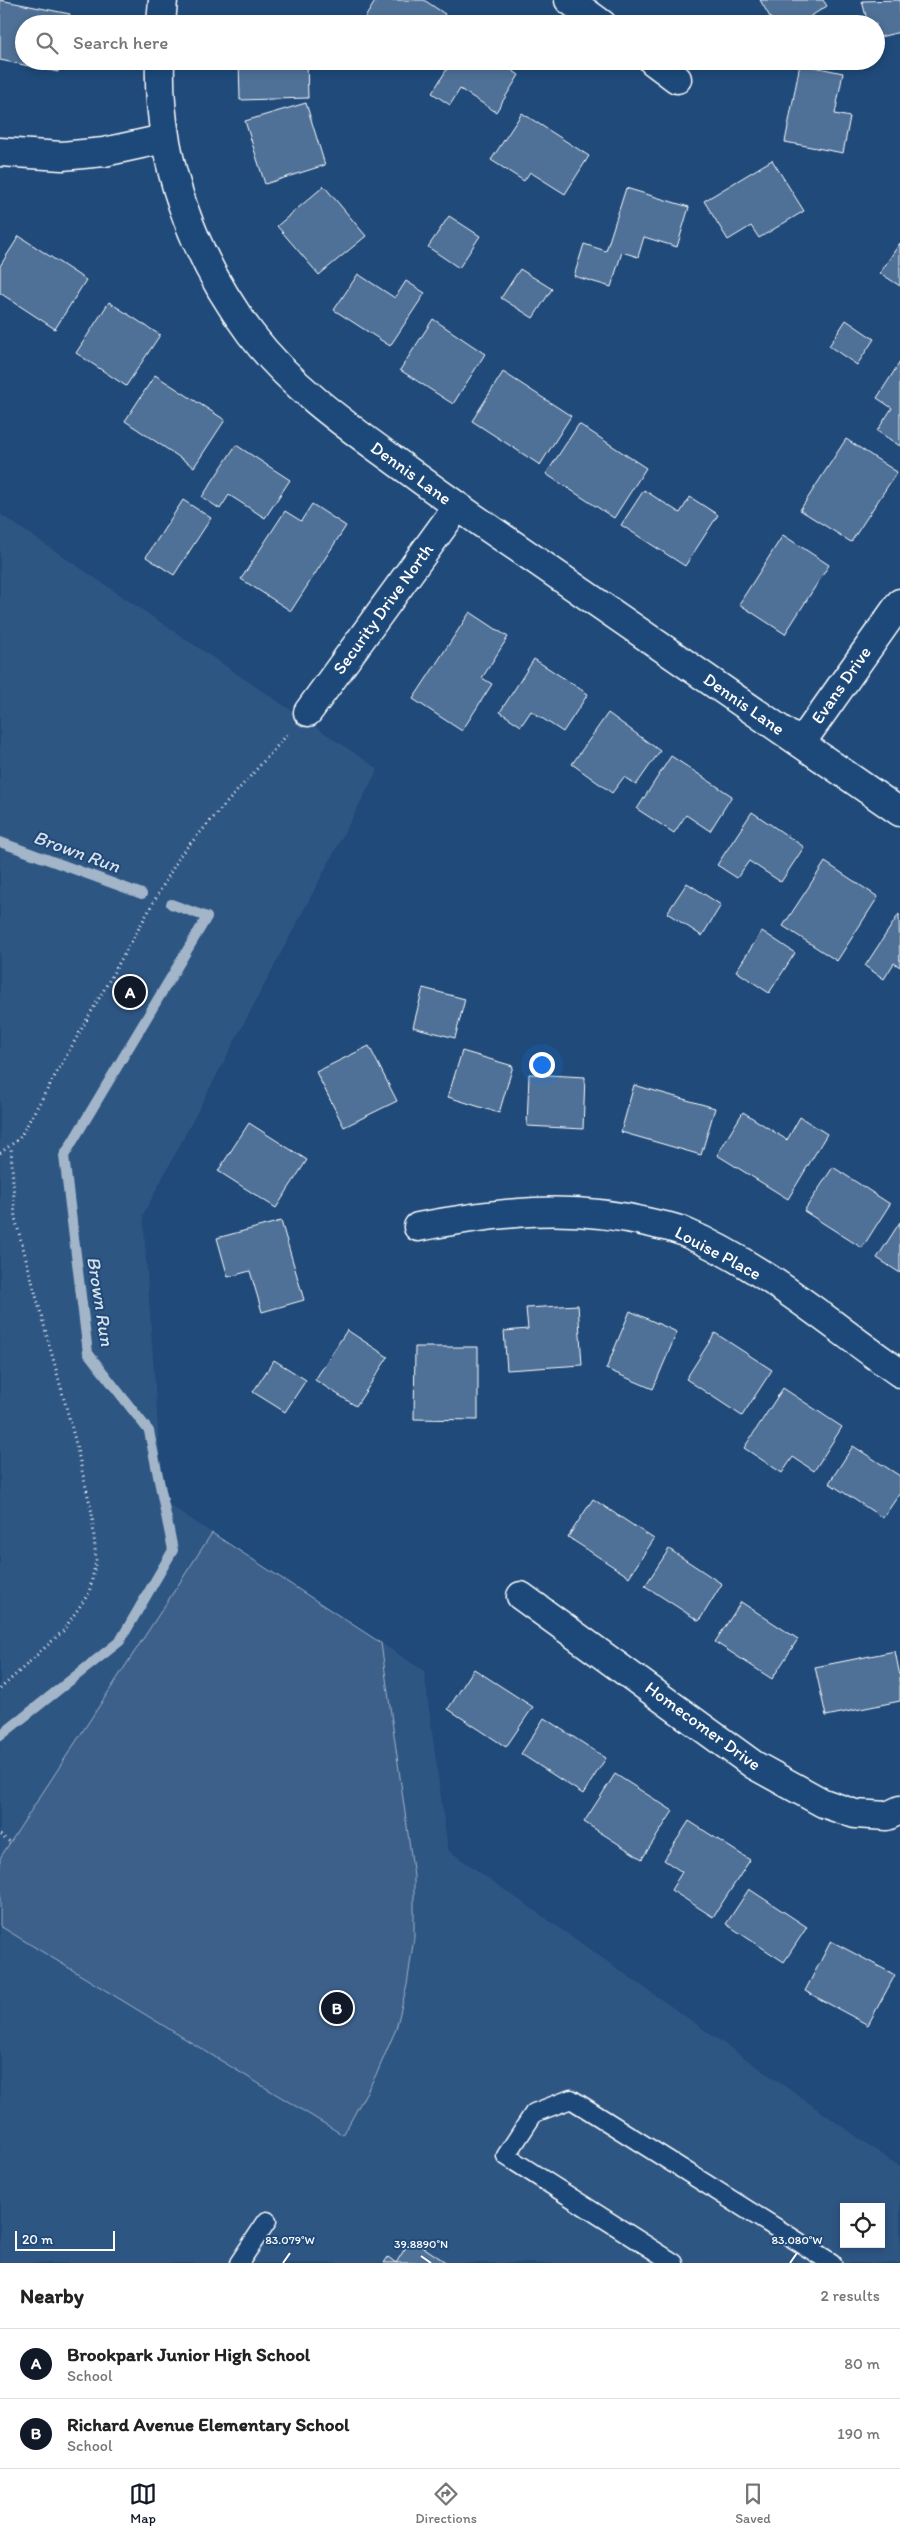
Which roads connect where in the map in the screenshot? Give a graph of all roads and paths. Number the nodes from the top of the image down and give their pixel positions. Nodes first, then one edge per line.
1 (163, 0) edge
2 (569, 0) edge
3 (162, 15) edge
4 (590, 15) edge
5 (160, 70) edge
6 (666, 70) edge
7 (677, 78) dead end
8 (164, 139) junction
9 (0, 152) edge
10 (458, 507) junction
11 (900, 603) edge
12 (308, 712) joint
13 (801, 743) junction
14 (900, 812) edge
15 (11, 1146) junction
16 (0, 1153) edge
17 (418, 1227) dead end
18 (900, 1373) edge
19 (521, 1596) dead end
20 (0, 1689) edge
21 (900, 1810) edge
22 (0, 1835) edge
23 (10, 1842) dead end
24 (266, 2220) dead end
25 (239, 2263) edge
26 (674, 2263) edge
27 (832, 2263) edge

1 - 3 street
2 - 4 street
5 - 8 street, Dennis Lane
6 - 7 street
8 - 9 street
8 - 10 street, Dennis Lane
10 - 12 street, Security Drive North
10 - 13 street, Dennis Lane
11 - 13 street, Evans Drive
12 - 15 path
13 - 14 street, Dennis Lane
15 - 16 path
15 - 20 path
17 - 18 street, Louise Place
19 - 21 street, Homecomer Drive
22 - 23 path
24 - 25 lane
26 - 27 lane

